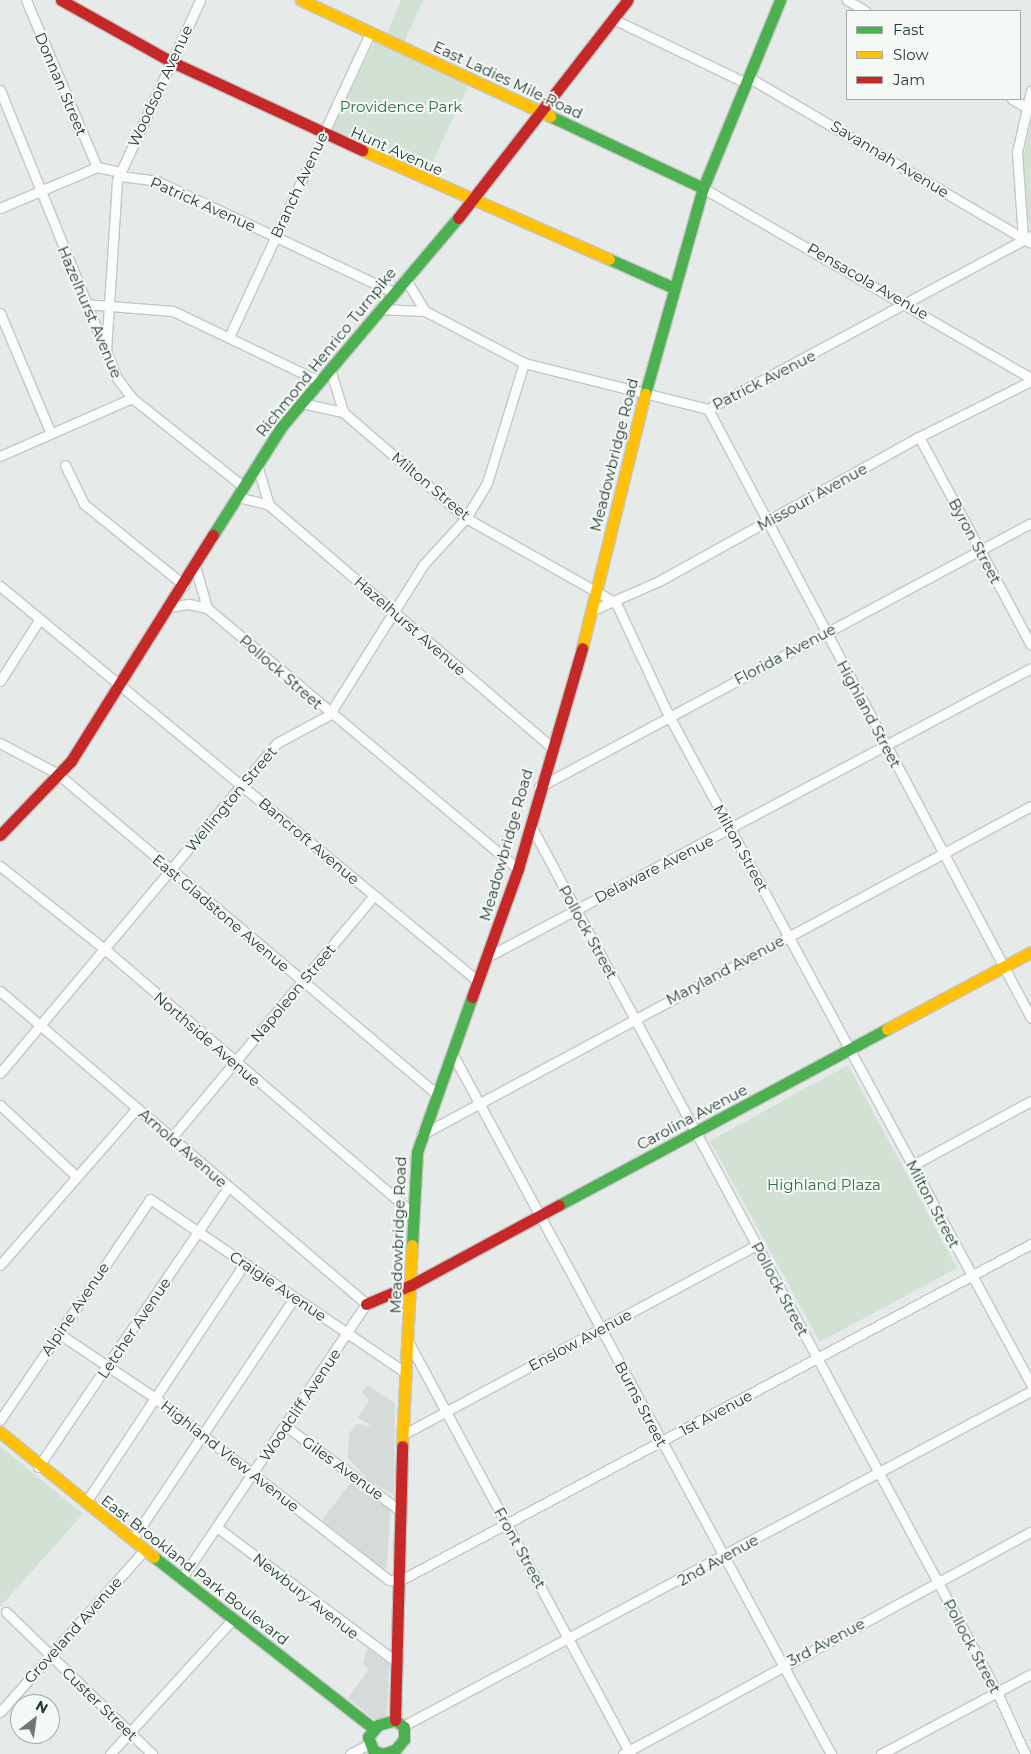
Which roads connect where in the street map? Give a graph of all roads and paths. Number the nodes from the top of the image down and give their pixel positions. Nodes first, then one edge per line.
1 (26, 0) edge
2 (61, 0) edge
3 (200, 0) edge
4 (301, 0) edge
5 (628, 0) edge
6 (780, 0) edge
7 (847, 0) edge
8 (863, 10) edge
9 (613, 18) junction
10 (370, 33) junction
11 (170, 61) junction
12 (747, 80) junction
13 (0, 90) edge
14 (1031, 91) edge
15 (1014, 100) edge
16 (1029, 109) edge
17 (541, 112) junction
18 (323, 134) junction
19 (97, 167) junction
20 (119, 174) junction
21 (703, 188) junction
22 (41, 191) junction
23 (472, 201) junction
24 (0, 208) edge
25 (275, 236) junction
26 (1027, 237) edge
27 (1031, 243) edge
28 (405, 278) junction
29 (674, 288) junction
30 (393, 292) junction
31 (908, 303) junction
32 (86, 304) junction
33 (111, 306) junction
34 (379, 309) junction
35 (425, 311) junction
36 (0, 313) edge
37 (229, 337) junction
38 (105, 354) junction
39 (524, 363) junction
40 (330, 369) junction
41 (1031, 379) edge
42 (319, 381) junction
43 (645, 393) junction
44 (132, 398) junction
45 (301, 403) junction
46 (708, 409) junction
47 (343, 412) junction
48 (51, 434) junction
49 (919, 437) junction
50 (0, 456) edge
51 (257, 465) junction
52 (65, 466) dead end
53 (241, 492) junction
54 (269, 505) junction
55 (466, 518) junction
56 (768, 522) junction
57 (1031, 523) edge
58 (981, 550) junction
59 (196, 566) junction
60 (184, 585) junction
61 (0, 586) edge
62 (597, 590) junction
63 (616, 602) junction
64 (170, 607) junction
65 (206, 608) junction
66 (393, 610) junction
67 (593, 610) junction
68 (39, 620) junction
69 (826, 632) junction
70 (1031, 645) edge
71 (1031, 668) edge
72 (0, 681) edge
73 (120, 682) junction
74 (329, 714) junction
75 (669, 716) junction
76 (0, 743) edge
77 (550, 746) junction
78 (885, 746) junction
79 (58, 774) junction
80 (242, 785) junction
81 (539, 787) junction
82 (1031, 806) edge
83 (531, 826) junction
84 (730, 830) junction
85 (0, 835) edge
86 (944, 854) junction
87 (0, 866) edge
88 (518, 869) junction
89 (170, 871) junction
90 (374, 895) junction
91 (575, 910) junction
92 (790, 934) junction
93 (107, 951) junction
94 (1031, 952) edge
95 (488, 956) junction
96 (1005, 966) junction
97 (303, 982) junction
98 (479, 982) junction
99 (0, 991) edge
100 (635, 1018) junction
101 (1031, 1018) edge
102 (42, 1026) junction
103 (850, 1048) junction
104 (452, 1053) junction
105 (234, 1063) junction
106 (0, 1073) edge
107 (436, 1094) junction
108 (1031, 1100) edge
109 (479, 1103) junction
110 (0, 1105) edge
111 (138, 1108) junction
112 (696, 1132) junction
113 (421, 1135) junction
114 (172, 1137) junction
115 (912, 1165) junction
116 (76, 1176) junction
117 (228, 1187) junction
118 (150, 1199) joint
119 (412, 1212) junction
120 (541, 1216) junction
121 (199, 1232) junction
122 (1031, 1244) edge
123 (756, 1246) junction
124 (244, 1264) junction
125 (0, 1265) edge
126 (972, 1275) junction
127 (411, 1285) junction
128 (294, 1298) junction
129 (366, 1304) junction
130 (600, 1329) junction
131 (348, 1332) junction
132 (58, 1333) junction
133 (409, 1343) junction
134 (817, 1358) junction
135 (108, 1366) junction
136 (406, 1373) junction
137 (1031, 1384) edge
138 (1031, 1391) edge
139 (155, 1398) junction
140 (446, 1412) junction
141 (0, 1420) edge
142 (287, 1427) junction
143 (0, 1432) edge
144 (404, 1434) junction
145 (203, 1436) junction
146 (662, 1442) junction
147 (38, 1467) junction
148 (877, 1472) junction
149 (253, 1475) junction
150 (86, 1502) junction
151 (399, 1510) junction
152 (508, 1526) junction
153 (218, 1528) junction
154 (1031, 1532) edge
155 (132, 1540) junction
156 (145, 1549) junction
157 (724, 1557) junction
158 (181, 1579) junction
159 (399, 1581) junction
160 (938, 1583) junction
161 (6, 1612) dead end
162 (234, 1620) junction
163 (569, 1640) junction
164 (51, 1655) junction
165 (395, 1661) junction
166 (782, 1666) junction
167 (1031, 1674) edge
168 (997, 1692) junction
169 (0, 1712) edge
170 (399, 1723) junction
171 (374, 1729) junction
172 (130, 1733) junction
173 (369, 1744) junction
174 (401, 1751) edge
175 (627, 1753) edge
176 (110, 1754) edge
177 (152, 1754) edge
178 (350, 1754) edge
179 (384, 1754) edge
180 (830, 1754) edge
181 (881, 1754) edge
182 (1024, 1754) edge

1 - 19 street, Donnan Street
2 - 11 street, Hunt Avenue
3 - 11 street, Woodson Avenue
4 - 10 street, East Ladies Mile Road
5 - 9 street, Richmond Henrico Turnpike
6 - 12 street, Meadowbridge Road
7 - 8 street
9 - 12 street, Savannah Avenue
9 - 17 street, Richmond Henrico Turnpike
10 - 17 street, East Ladies Mile Road
10 - 18 street, Branch Avenue
11 - 18 street, Hunt Avenue
11 - 20 street, Woodson Avenue
12 - 21 street, Meadowbridge Road
12 - 26 street, Savannah Avenue
13 - 22 street, Hazelhurst Avenue
14 - 16 street
15 - 16 street
16 - 26 street
17 - 21 street, East Ladies Mile Road
17 - 23 street, Richmond Henrico Turnpike
18 - 23 street, Hunt Avenue
18 - 25 street, Branch Avenue
19 - 20 street, Patrick Avenue
19 - 22 street
20 - 25 street, Patrick Avenue
20 - 33 street
21 - 29 street, Meadowbridge Road
21 - 31 street, Pensacola Avenue
22 - 24 street
22 - 32 street, Hazelhurst Avenue
23 - 28 street, Richmond Henrico Turnpike
23 - 29 street, Hunt Avenue
25 - 30 street, Patrick Avenue
25 - 37 street, Branch Avenue
26 - 27 street, Savannah Avenue
26 - 31 street, Patrick Avenue
28 - 30 street, Richmond Henrico Turnpike
28 - 35 street
29 - 43 street, Meadowbridge Road
30 - 34 street, Richmond Henrico Turnpike
31 - 41 street, Pensacola Avenue
31 - 46 street, Patrick Avenue
32 - 33 street
32 - 38 street, Hazelhurst Avenue
33 - 37 street
33 - 38 street
34 - 35 street, Patrick Avenue
34 - 40 street, Richmond Henrico Turnpike
35 - 39 street, Patrick Avenue
36 - 48 street
37 - 42 street
38 - 44 street, Hazelhurst Avenue
39 - 43 street, Patrick Avenue
39 - 55 street, Wellington Street
40 - 42 street, Richmond Henrico Turnpike
40 - 47 street
41 - 49 street, Missouri Avenue
42 - 45 street, Richmond Henrico Turnpike
43 - 46 street, Patrick Avenue
43 - 62 street, Meadowbridge Road
44 - 48 street
44 - 53 street, Hazelhurst Avenue
45 - 47 street, Milton Street
45 - 51 street, Richmond Henrico Turnpike
46 - 56 street, Highland Street
47 - 55 street, Milton Street
48 - 50 street
49 - 56 street, Missouri Avenue
49 - 58 street, Byron Street
51 - 53 street, Richmond Henrico Turnpike
51 - 54 street
52 - 60 street
53 - 54 street, Hazelhurst Avenue
53 - 59 street, Richmond Henrico Turnpike
54 - 66 street, Hazelhurst Avenue
55 - 62 street, Milton Street
55 - 66 street, Wellington Street
56 - 63 street, Missouri Avenue
56 - 69 street, Highland Street
57 - 58 street, Florida Avenue
58 - 69 street, Florida Avenue
58 - 70 street, Byron Street
59 - 60 street, Richmond Henrico Turnpike
59 - 65 street
60 - 64 street, Richmond Henrico Turnpike
61 - 68 street, Bancroft Avenue
62 - 63 street, Milton Street
62 - 67 street, Meadowbridge Road
63 - 67 street, Missouri Avenue
63 - 75 street, Milton Street
64 - 65 street
64 - 73 street, Richmond Henrico Turnpike
65 - 74 street, Pollock Street
66 - 74 street, Wellington Street
66 - 77 street, Hazelhurst Avenue
67 - 77 street, Meadowbridge Road
68 - 72 street
68 - 73 street, Bancroft Avenue
69 - 75 street, Florida Avenue
69 - 78 street, Highland Street
71 - 78 street, Delaware Avenue
73 - 79 street, Richmond Henrico Turnpike
73 - 80 street, Bancroft Avenue
74 - 80 street, Wellington Street
74 - 88 street, Pollock Street
75 - 81 street, Florida Avenue
75 - 84 street, Milton Street
76 - 79 street, East Gladstone Avenue
77 - 81 street, Meadowbridge Road
78 - 84 street, Delaware Avenue
78 - 86 street, Highland Street
79 - 85 street, Richmond Henrico Turnpike
79 - 89 street, East Gladstone Avenue
80 - 89 street, Wellington Street
80 - 90 street, Bancroft Avenue
81 - 83 street, Meadowbridge Road
82 - 86 street, Maryland Avenue
83 - 88 street, Meadowbridge Road
83 - 91 street, Pollock Street
84 - 91 street, Delaware Avenue
84 - 92 street, Milton Street
86 - 92 street, Maryland Avenue
86 - 96 street, Highland Street
87 - 93 street, Northside Avenue
88 - 95 street, Meadowbridge Road
89 - 93 street, Wellington Street
89 - 97 street, East Gladstone Avenue
90 - 97 street, Napoleon Street
90 - 98 street, Bancroft Avenue
91 - 95 street, Delaware Avenue
91 - 100 street, Pollock Street
92 - 100 street, Maryland Avenue
92 - 103 street, Milton Street
93 - 102 street, Wellington Street
93 - 105 street, Northside Avenue
94 - 96 street, Carolina Avenue
95 - 98 street, Meadowbridge Road
96 - 101 street, Highland Street
96 - 103 street, Carolina Avenue
97 - 105 street, Napoleon Street
97 - 107 street, East Gladstone Avenue
98 - 104 street, Meadowbridge Road
99 - 102 street, Arnold Avenue
100 - 109 street, Maryland Avenue
100 - 112 street, Pollock Street
102 - 106 street, Wellington Street
102 - 111 street, Arnold Avenue
103 - 112 street, Carolina Avenue
103 - 115 street, Milton Street
104 - 107 street, Meadowbridge Road
104 - 109 street, Burns Street
105 - 114 street, Napoleon Street
105 - 119 street, Northside Avenue
107 - 113 street, Meadowbridge Road
108 - 115 street
109 - 113 street, Maryland Avenue
109 - 120 street, Burns Street
110 - 116 street
111 - 114 street, Arnold Avenue
111 - 116 street
112 - 120 street, Carolina Avenue
112 - 123 street, Pollock Street
113 - 119 street, Meadowbridge Road
114 - 117 street, Arnold Avenue
115 - 126 street, Milton Street
116 - 125 street
117 - 121 street, Letcher Avenue
117 - 129 street, Arnold Avenue
118 - 121 street, Craigie Avenue
118 - 132 street, Alpine Avenue
119 - 127 street, Meadowbridge Road
120 - 127 street, Carolina Avenue
120 - 130 street, Burns Street
121 - 124 street, Craigie Avenue
121 - 135 street, Letcher Avenue
122 - 126 street, 1st Avenue
123 - 130 street, Enslow Avenue
123 - 134 street, Pollock Street
124 - 128 street, Craigie Avenue
124 - 139 street
126 - 134 street, 1st Avenue
126 - 137 street, Milton Street
127 - 129 street, Carolina Avenue
127 - 133 street, Meadowbridge Road
128 - 131 street, Craigie Avenue
128 - 145 street
129 - 131 street, Woodcliff Avenue
130 - 140 street, Enslow Avenue
130 - 146 street, Burns Street
131 - 136 street, Craigie Avenue
131 - 142 street, Woodcliff Avenue
132 - 135 street, Highland View Avenue
132 - 141 street, Alpine Avenue
133 - 136 street, Meadowbridge Road
133 - 140 street, Front Street
134 - 146 street, 1st Avenue
134 - 148 street, Pollock Street
135 - 139 street, Highland View Avenue
135 - 147 street, Letcher Avenue
136 - 144 street, Meadowbridge Road
138 - 148 street, 2nd Avenue
139 - 145 street, Highland View Avenue
139 - 150 street
140 - 144 street, Enslow Avenue
140 - 152 street, Front Street
142 - 149 street, Woodcliff Avenue
142 - 151 street, Giles Avenue
143 - 147 street, East Brookland Park Boulevard
144 - 151 street, Meadowbridge Road
145 - 149 street, Highland View Avenue
145 - 155 street
146 - 152 street, 1st Avenue
146 - 157 street, Burns Street
147 - 150 street, East Brookland Park Boulevard
148 - 157 street, 2nd Avenue
148 - 160 street, Pollock Street
149 - 153 street, Woodcliff Avenue
149 - 159 street, Highland View Avenue
150 - 155 street, East Brookland Park Boulevard
151 - 159 street, Meadowbridge Road
152 - 159 street, 1st Avenue
152 - 163 street, Front Street
153 - 158 street, Woodcliff Avenue
153 - 165 street, Newbury Avenue
154 - 160 street, 3rd Avenue
155 - 156 street, East Brookland Park Boulevard
156 - 158 street, East Brookland Park Boulevard
156 - 164 street, Groveland Avenue
157 - 163 street, 2nd Avenue
157 - 166 street, Burns Street
158 - 162 street, East Brookland Park Boulevard
159 - 165 street, Meadowbridge Road
160 - 166 street, 3rd Avenue
160 - 168 street, Pollock Street
161 - 164 street, Custer Street
162 - 171 street, East Brookland Park Boulevard
162 - 172 street
163 - 170 street, 2nd Avenue
163 - 175 street, Front Street
164 - 169 street, Groveland Avenue
164 - 172 street, Custer Street
165 - 170 street, Meadowbridge Road
166 - 175 street, 3rd Avenue
166 - 180 street, Burns Street
167 - 168 street
168 - 181 street
168 - 182 street, Pollock Street
170 - 171 street
170 - 174 street
171 - 173 street
172 - 176 street
172 - 177 street, Custer Street
173 - 178 street
173 - 179 street
174 - 179 street

